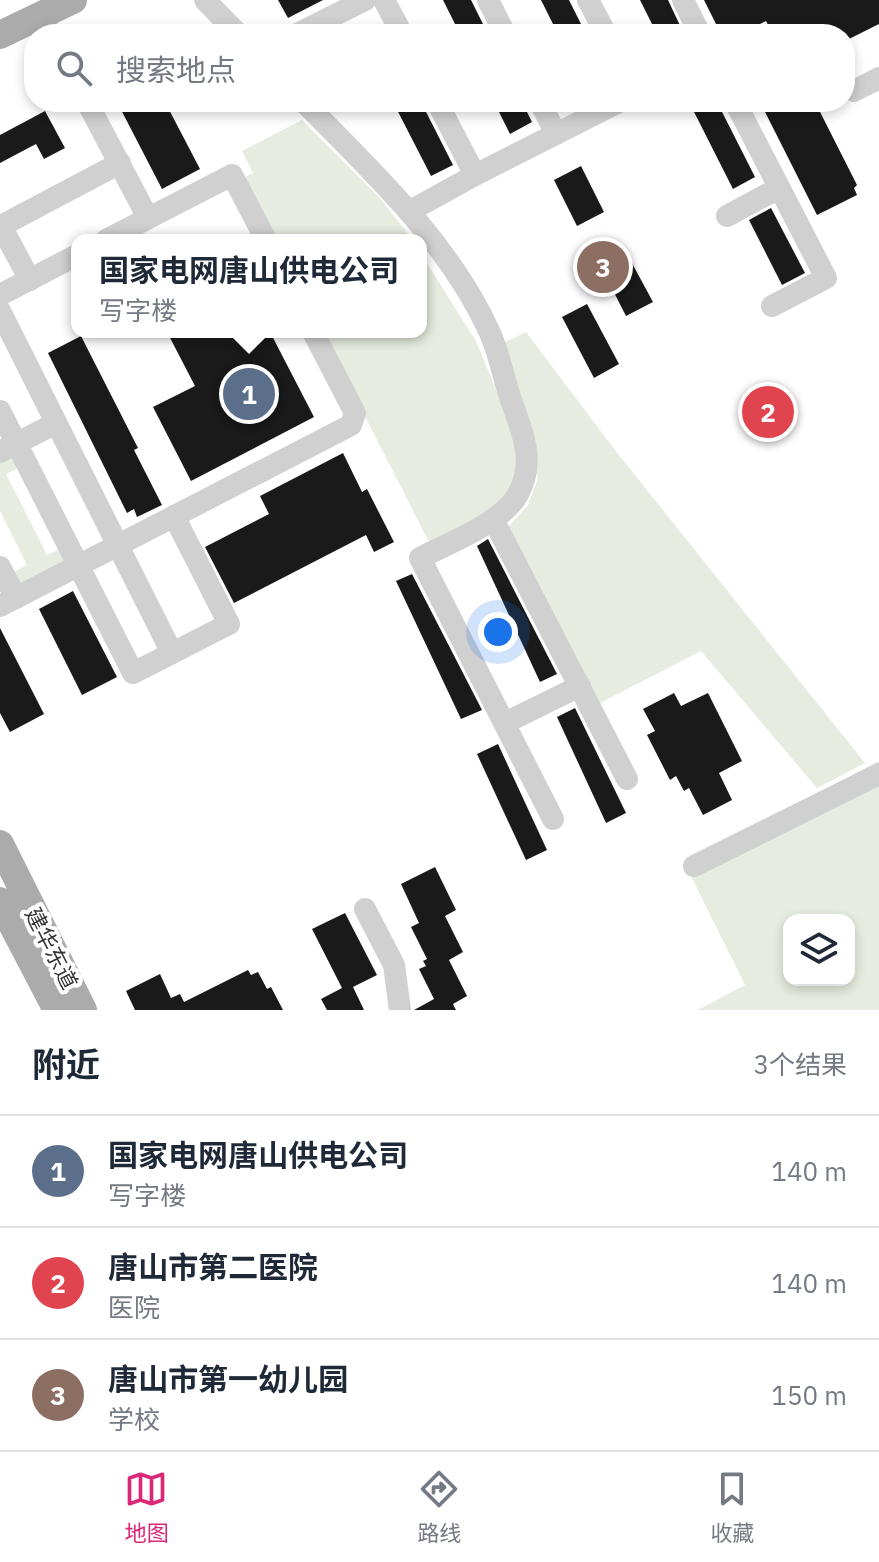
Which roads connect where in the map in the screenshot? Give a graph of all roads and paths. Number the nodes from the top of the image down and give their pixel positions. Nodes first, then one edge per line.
1 (73, 0) edge
2 (205, 0) edge
3 (365, 0) edge
4 (384, 0) edge
5 (488, 0) edge
6 (588, 0) edge
7 (683, 0) edge
8 (47, 24) edge
9 (228, 24) edge
10 (317, 24) edge
11 (397, 24) edge
12 (500, 24) edge
13 (601, 24) edge
14 (695, 24) edge
15 (24, 30) edge
16 (0, 35) edge
17 (879, 78) edge
18 (855, 90) edge
19 (92, 112) edge
20 (314, 112) edge
21 (442, 112) edge
22 (545, 112) edge
23 (599, 112) edge
24 (740, 112) edge
25 (556, 134) junction
26 (120, 163) junction
27 (475, 175) junction
28 (779, 188) junction
29 (410, 211) junction
30 (727, 216) dead end
31 (148, 218) junction
32 (117, 234) edge
33 (263, 234) edge
34 (71, 258) edge
35 (30, 280) junction
36 (0, 295) edge
37 (772, 306) dead end
38 (0, 311) edge
39 (316, 338) edge
40 (0, 411) edge
41 (56, 423) junction
42 (0, 452) edge
43 (174, 516) junction
44 (493, 519) junction
45 (0, 567) edge
46 (8, 602) edge
47 (172, 653) junction
48 (580, 686) junction
49 (505, 723) junction
50 (879, 774) edge
51 (627, 779) dead end
52 (553, 819) dead end
53 (0, 844) edge
54 (694, 866) dead end
55 (0, 901) edge
56 (365, 909) dead end
57 (57, 1010) edge
58 (83, 1010) edge
59 (400, 1010) edge

1 - 8 main road
2 - 9 street
3 - 10 street
4 - 11 street
5 - 12 street
6 - 13 street
7 - 14 street
15 - 16 main road
17 - 18 street
19 - 26 street
20 - 29 street
21 - 27 street
22 - 25 street
23 - 25 street
24 - 28 street
25 - 27 street
26 - 31 street
26 - 35 street
27 - 29 street
28 - 30 street
28 - 37 street
29 - 44 street
31 - 32 street
31 - 33 street
34 - 35 street
35 - 36 street
38 - 41 street
39 - 43 street
40 - 47 street
41 - 42 street
41 - 47 street
43 - 46 street
43 - 47 street
44 - 48 street
44 - 49 street
45 - 46 street
48 - 49 street
48 - 51 street
49 - 52 street
50 - 54 street
53 - 58 main road, 建华东道
55 - 57 main road, 建华东道
56 - 59 street

